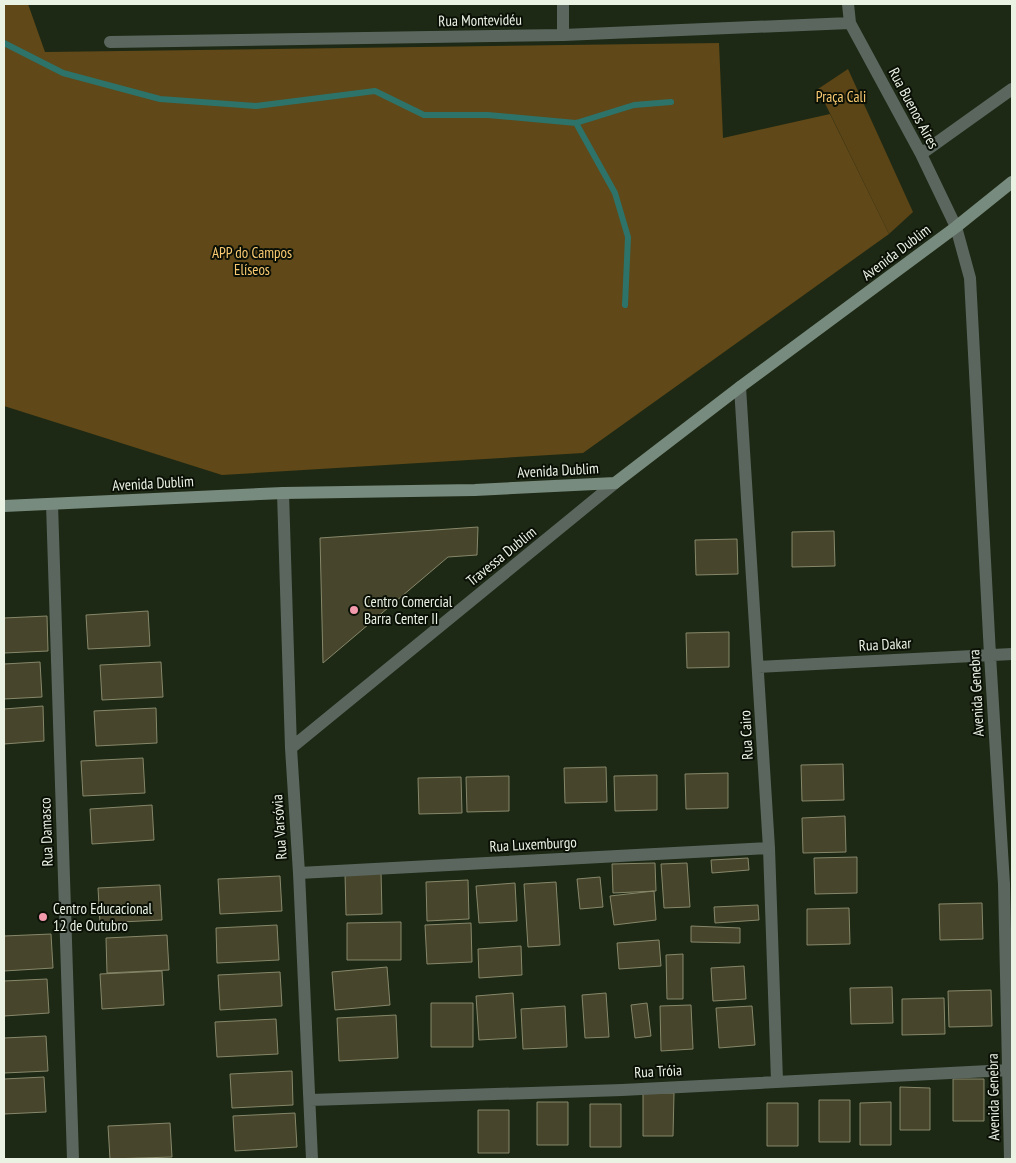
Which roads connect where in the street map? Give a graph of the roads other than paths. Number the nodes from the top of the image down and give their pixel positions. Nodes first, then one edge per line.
1 (563, 4) edge
2 (848, 4) edge
3 (850, 23) junction
4 (563, 35) junction
5 (110, 42) dead end
6 (1012, 89) edge
7 (921, 154) junction
8 (1012, 182) edge
9 (956, 227) junction
10 (740, 387) junction
11 (615, 483) junction
12 (282, 493) junction
13 (52, 504) junction
14 (4, 506) edge
15 (1012, 654) edge
16 (990, 656) junction
17 (758, 667) junction
18 (290, 748) junction
19 (769, 848) junction
20 (299, 873) junction
21 (1008, 884) edge
22 (1008, 1070) junction
23 (777, 1081) junction
24 (310, 1100) junction
25 (1011, 1108) edge
26 (73, 1159) edge
27 (312, 1159) edge
28 (1010, 1159) edge

1 - 4 street
2 - 3 street, Rua Buenos Aires
3 - 4 street, Rua Montevidéu
3 - 7 street, Rua Buenos Aires
4 - 5 street, Rua Montevidéu
6 - 7 street
7 - 9 street, Rua Buenos Aires
8 - 9 street, Avenida Dublim
9 - 10 street, Avenida Dublim
9 - 16 street, Avenida Genebra
10 - 11 street, Avenida Dublim
10 - 17 street, Rua Cairo
11 - 12 street, Avenida Dublim
11 - 18 street, Travessa Dublim
12 - 13 street, Avenida Dublim
12 - 18 street, Rua Varsóvia
13 - 14 street, Avenida Dublim
13 - 26 street, Rua Damasco
15 - 16 street, Rua Dakar
16 - 17 street, Rua Dakar
16 - 21 street, Avenida Genebra
17 - 19 street, Rua Cairo
18 - 20 street, Rua Varsóvia
19 - 20 street, Rua Luxemburgo
19 - 23 street, Rua Cairo
20 - 24 street, Rua Varsóvia
21 - 22 street, Avenida Genebra
22 - 23 street, Rua Tróia
22 - 25 street, Avenida Genebra
23 - 24 street, Rua Tróia
24 - 27 street, Rua Varsóvia
25 - 28 street, Avenida Genebra

